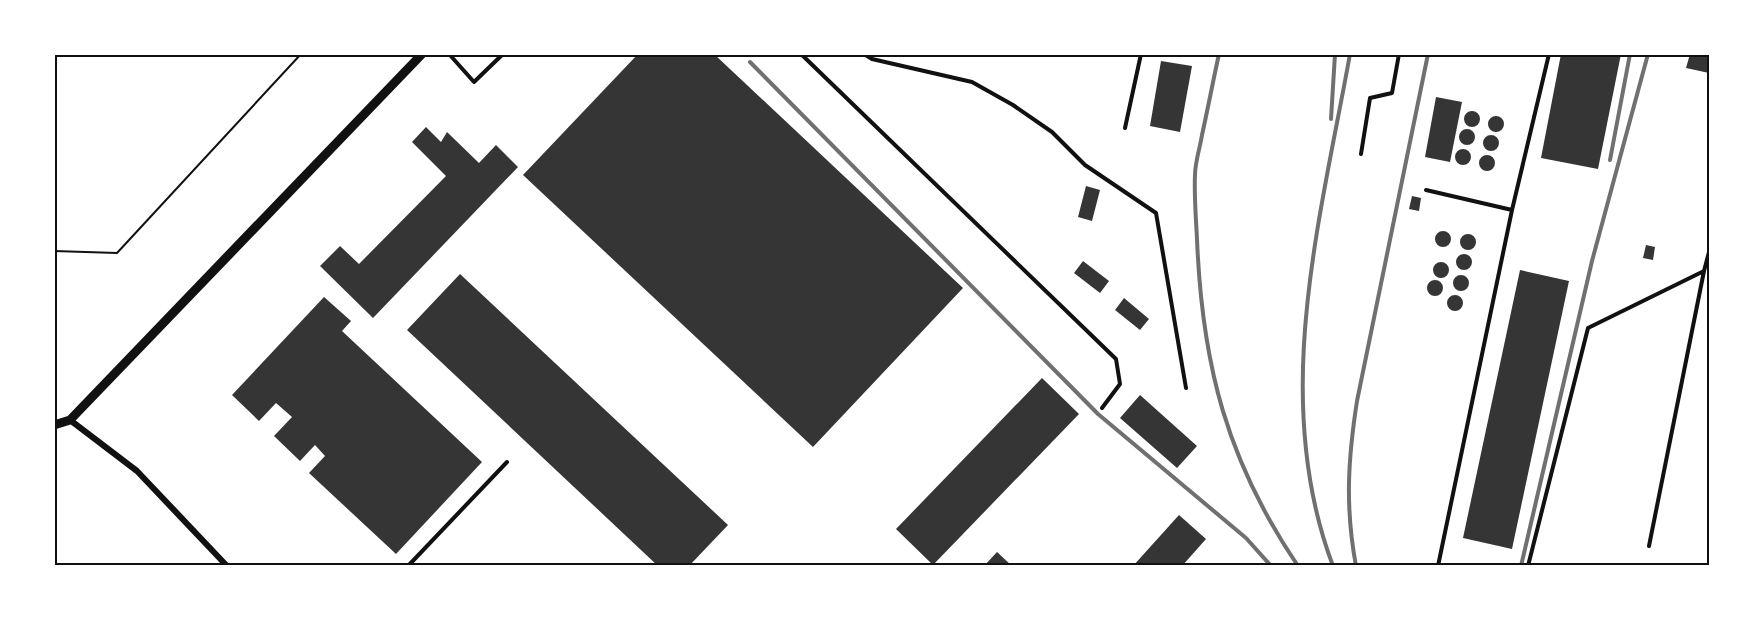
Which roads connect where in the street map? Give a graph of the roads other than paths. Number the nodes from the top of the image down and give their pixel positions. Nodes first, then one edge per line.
1 (422, 54) edge
2 (449, 54) edge
3 (503, 54) edge
4 (801, 54) edge
5 (864, 54) edge
6 (1141, 54) edge
7 (1399, 54) edge
8 (1549, 54) edge
9 (1125, 128) dead end
10 (1361, 154) dead end
11 (1426, 190) dead end
12 (1512, 210) junction
13 (1709, 252) edge
14 (1704, 271) junction
15 (1186, 388) dead end
16 (1102, 408) dead end
17 (70, 420) junction
18 (54, 425) edge
19 (507, 462) dead end
20 (1649, 546) dead end
21 (227, 566) edge
22 (408, 566) edge
23 (1438, 566) edge
24 (1528, 566) edge

1 - 17 street
2 - 3 lane
4 - 16 lane
5 - 15 lane
6 - 9 lane
7 - 10 lane
8 - 12 lane
11 - 12 lane
12 - 23 lane
13 - 14 lane
14 - 20 lane
14 - 24 lane
17 - 18 street
17 - 21 street
19 - 22 lane

